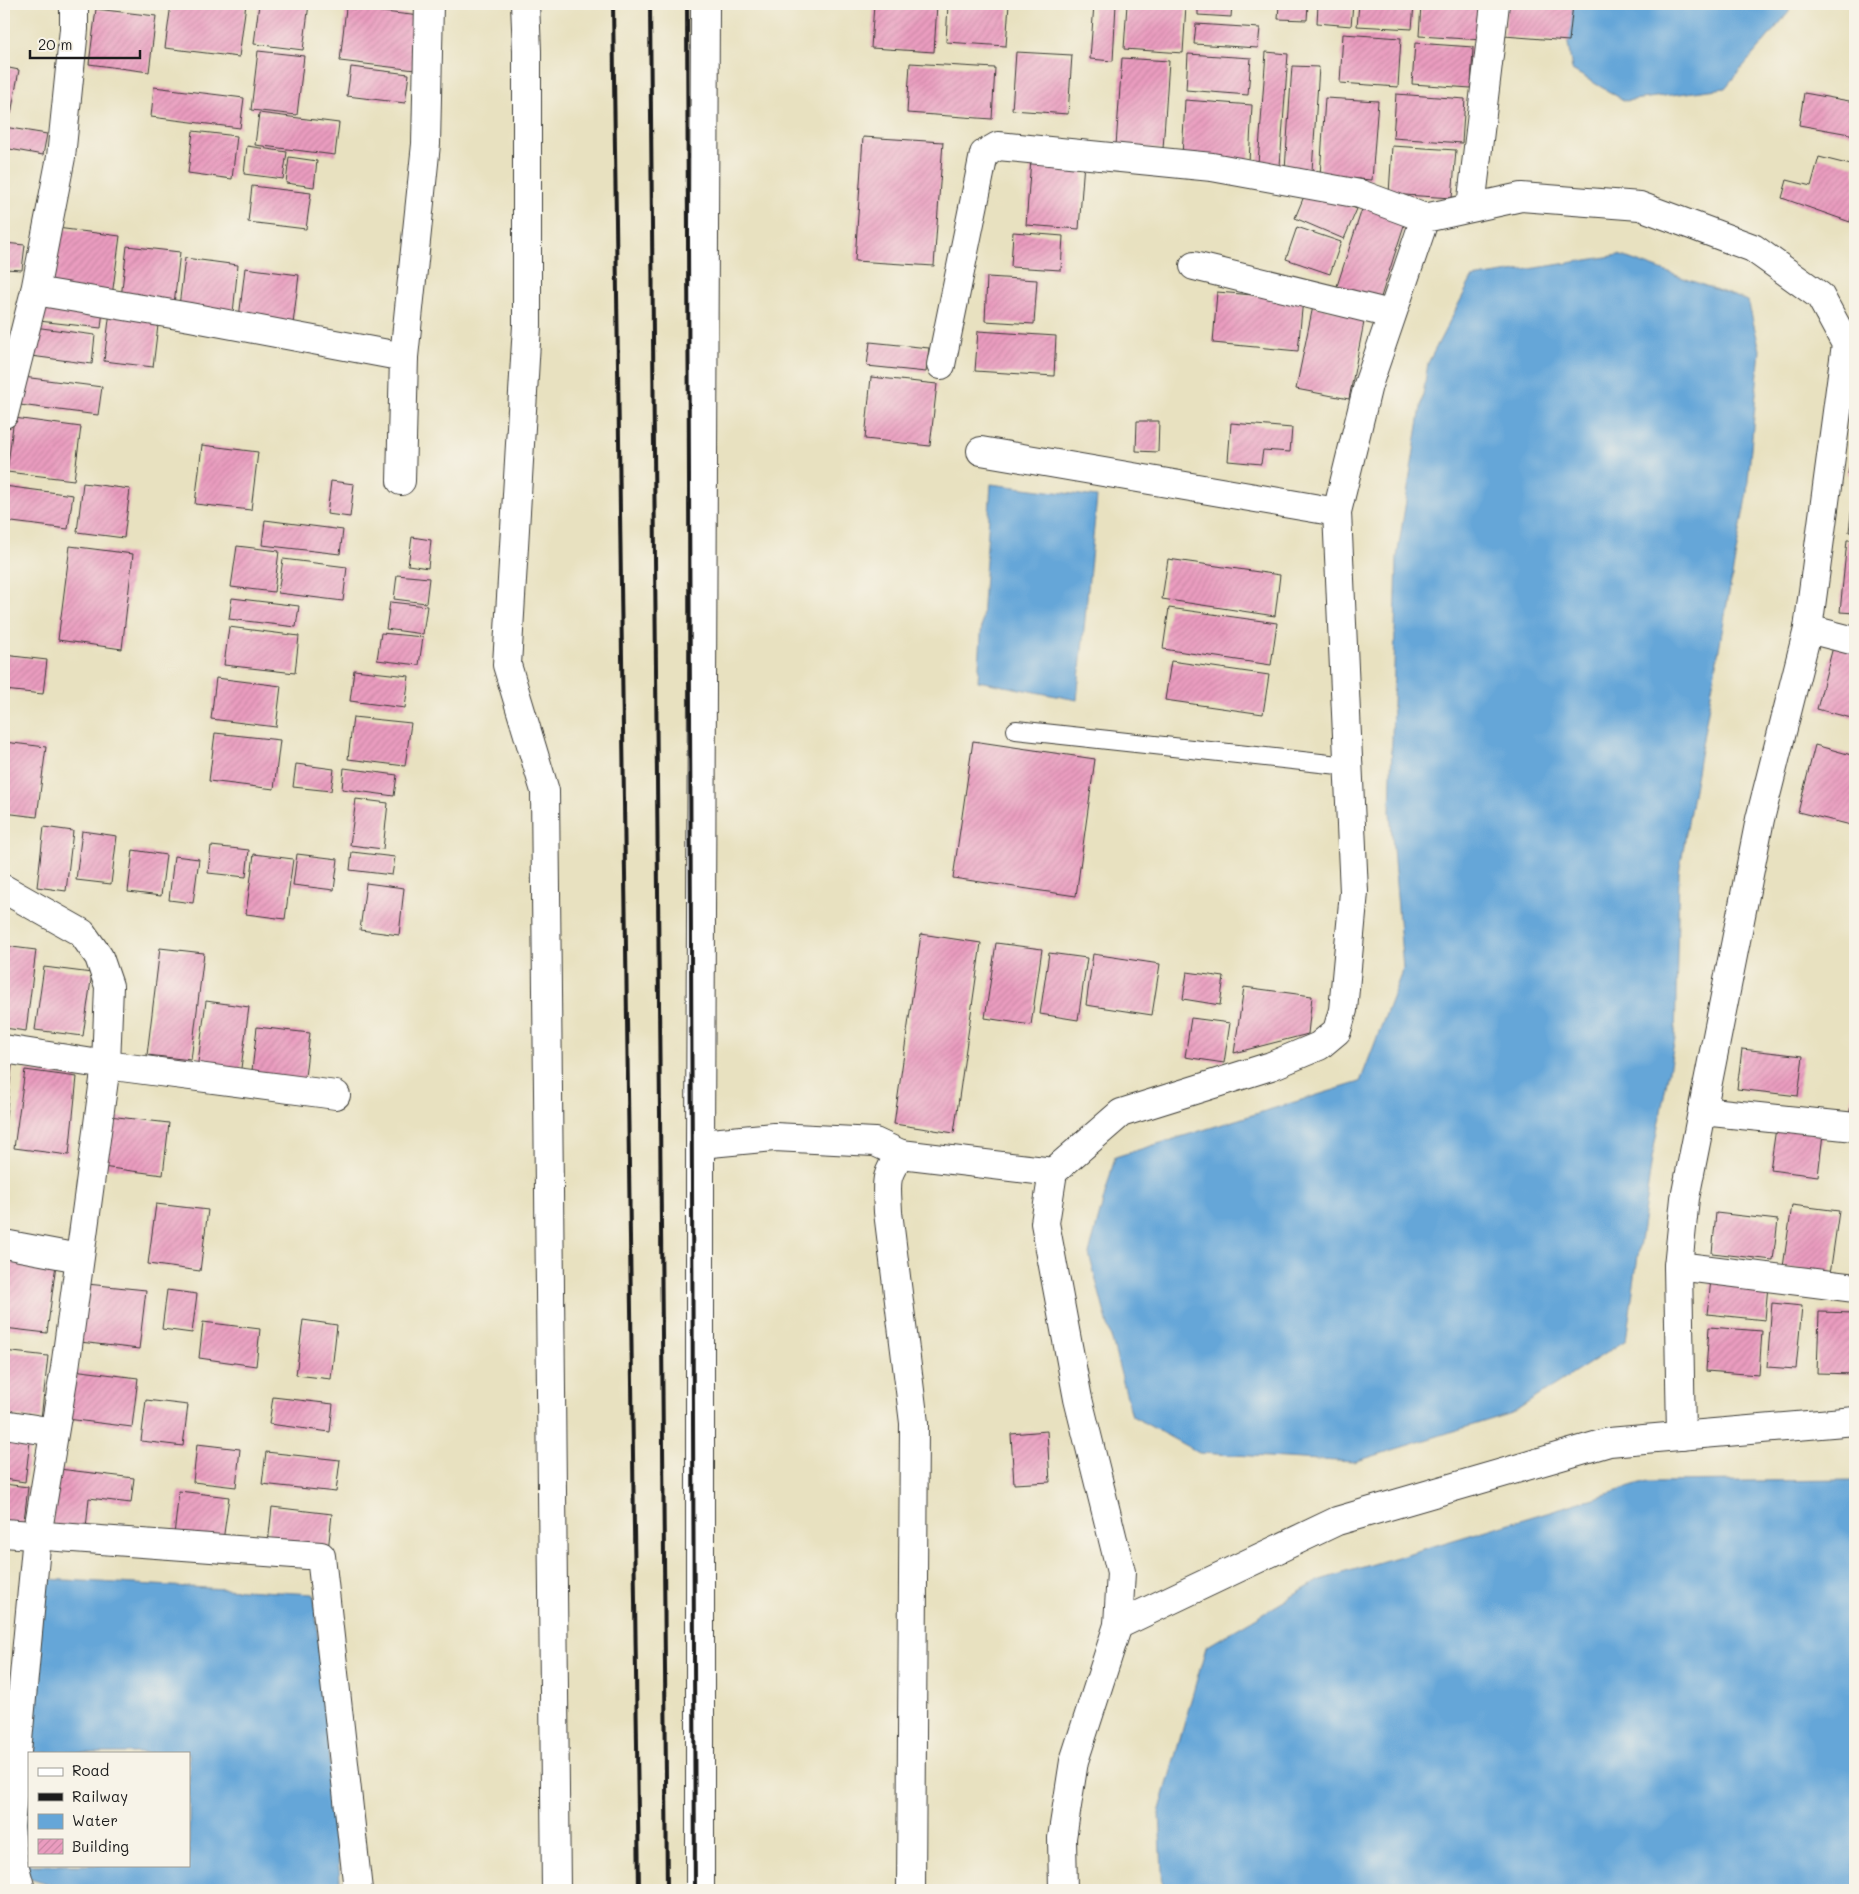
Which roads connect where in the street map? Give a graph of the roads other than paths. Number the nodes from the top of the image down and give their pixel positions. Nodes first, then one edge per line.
1 (74, 4) edge
2 (429, 4) edge
3 (525, 4) edge
4 (705, 4) edge
5 (1495, 4) edge
6 (1471, 208) junction
7 (1425, 218) junction
8 (1194, 266) dead end
9 (35, 291) junction
10 (1392, 314) junction
11 (1855, 318) edge
12 (1846, 344) junction
13 (404, 357) junction
14 (941, 365) dead end
15 (4, 414) edge
16 (981, 451) dead end
17 (401, 481) dead end
18 (1337, 512) junction
19 (1808, 629) junction
20 (1855, 641) edge
21 (1016, 730) dead end
22 (1348, 766) junction
23 (4, 889) edge
24 (4, 1049) edge
25 (106, 1065) junction
26 (336, 1095) dead end
27 (1702, 1111) junction
28 (1855, 1127) edge
29 (700, 1144) junction
30 (901, 1154) junction
31 (1053, 1172) junction
32 (4, 1244) edge
33 (79, 1258) junction
34 (1678, 1266) junction
35 (1855, 1288) edge
36 (1855, 1421) edge
37 (4, 1424) edge
38 (54, 1432) junction
39 (1681, 1436) junction
40 (4, 1533) edge
41 (37, 1536) junction
42 (1118, 1626) junction
43 (21, 1890) edge
44 (358, 1890) edge
45 (556, 1890) edge
46 (700, 1890) edge
47 (911, 1890) edge
48 (1063, 1890) edge

1 - 9 street
2 - 13 street
3 - 45 street
4 - 29 street
5 - 6 street
6 - 7 street
6 - 12 street
7 - 10 street
7 - 14 street
8 - 10 street
9 - 13 street
9 - 15 street
10 - 18 street
11 - 12 street
12 - 19 street
13 - 17 street
16 - 18 street
18 - 22 street
19 - 20 street
19 - 27 street
21 - 22 lane
22 - 31 street
23 - 25 street
24 - 25 street
25 - 26 street
25 - 33 street
27 - 28 street
27 - 34 street
29 - 30 street
29 - 46 street
30 - 31 street
30 - 47 street
31 - 42 street
32 - 33 street
33 - 38 street
34 - 35 street
34 - 39 street
36 - 39 street
37 - 38 street
38 - 41 street
39 - 42 street
40 - 41 street
41 - 43 street
41 - 44 street
42 - 48 street

